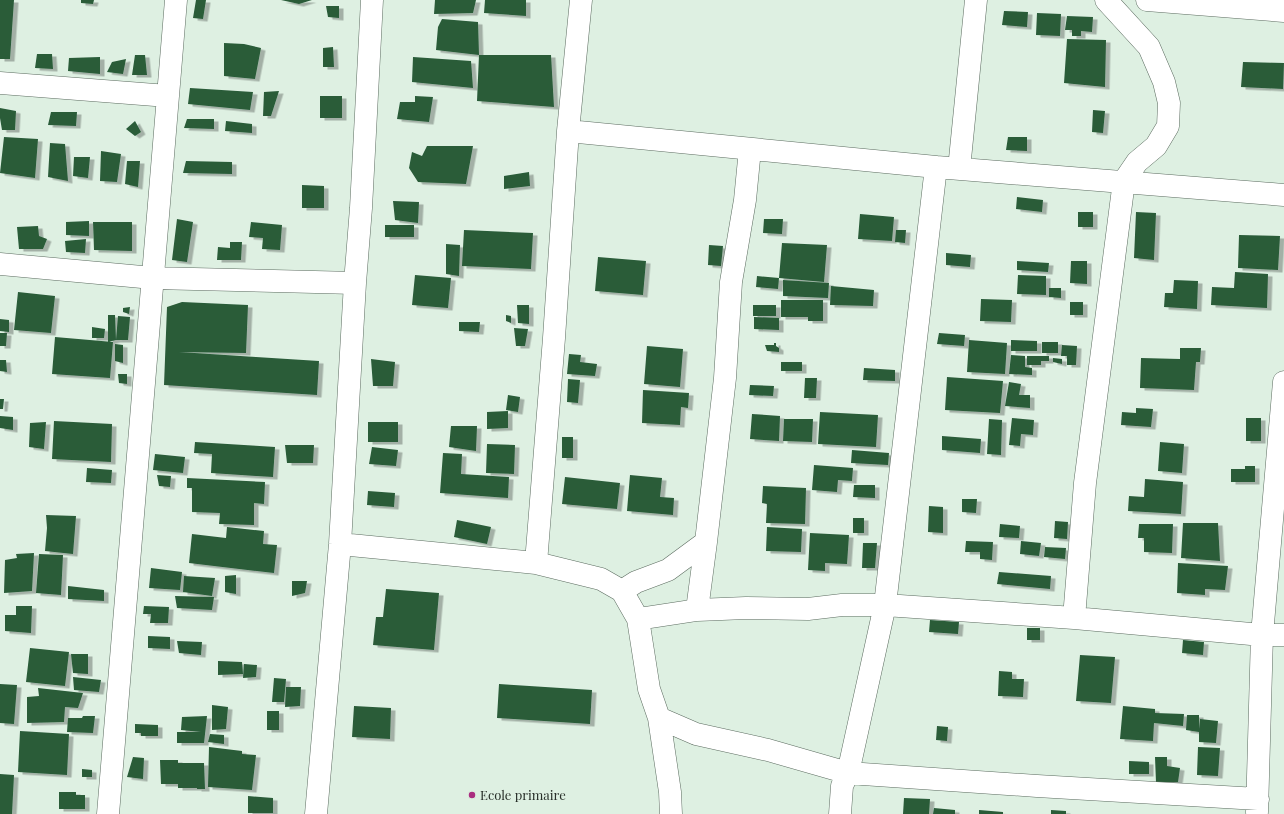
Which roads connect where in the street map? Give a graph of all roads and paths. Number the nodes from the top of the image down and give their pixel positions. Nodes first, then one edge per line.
1 (176, 0) edge
2 (372, 0) edge
3 (581, 0) edge
4 (976, 0) edge
5 (1106, 0) edge
6 (1147, 0) edge
7 (1284, 10) edge
8 (0, 83) edge
9 (168, 96) junction
10 (568, 131) junction
11 (750, 149) junction
12 (936, 167) junction
13 (959, 169) junction
14 (1124, 181) junction
15 (1284, 195) edge
16 (0, 264) edge
17 (153, 278) junction
18 (355, 284) junction
19 (1284, 382) edge
20 (706, 542) junction
21 (340, 544) junction
22 (536, 563) junction
23 (622, 591) junction
24 (885, 605) junction
25 (697, 610) junction
26 (1074, 618) junction
27 (638, 619) junction
28 (1262, 635) junction
29 (1284, 635) edge
30 (660, 718) junction
31 (666, 768) junction
32 (848, 773) junction
33 (1257, 806) edge
34 (108, 814) edge
35 (316, 814) edge
36 (671, 814) edge
37 (686, 814) edge
38 (840, 814) edge

1 - 9 street
2 - 18 street
3 - 10 street
4 - 13 street
5 - 14 street
6 - 7 street
8 - 9 street
9 - 17 street
10 - 11 street
10 - 22 street
11 - 12 street
11 - 20 street
12 - 13 street
12 - 24 street
13 - 14 street
14 - 15 street
14 - 26 street
16 - 17 street
17 - 18 street
17 - 34 street
18 - 21 street
19 - 28 street
20 - 23 street
20 - 25 street
21 - 22 street
21 - 35 street
22 - 23 street
23 - 27 street
24 - 25 street
24 - 26 street
24 - 32 street
25 - 27 street
26 - 28 street
27 - 30 street
28 - 29 street
28 - 33 street
30 - 31 street
30 - 32 street
31 - 36 street
31 - 37 street
32 - 33 street
32 - 38 street

